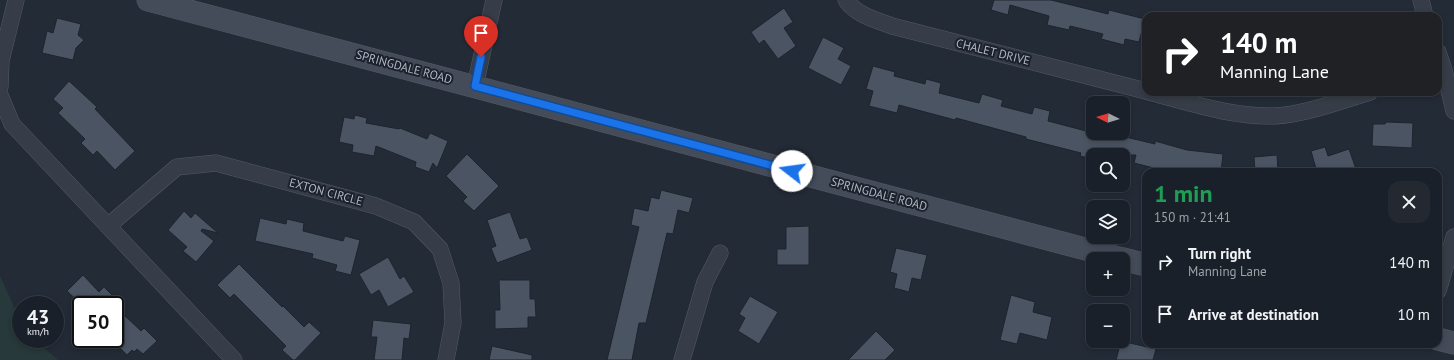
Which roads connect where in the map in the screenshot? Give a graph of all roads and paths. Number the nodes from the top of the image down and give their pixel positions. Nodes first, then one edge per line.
1 (16, 0) edge
2 (148, 0) edge
3 (494, 0) edge
4 (846, 0) edge
5 (1421, 0) edge
6 (1424, 12) edge
7 (1442, 73) edge
8 (475, 86) junction
9 (0, 87) edge
10 (1142, 90) edge
11 (0, 95) edge
12 (1164, 96) edge
13 (1356, 96) edge
14 (1454, 111) edge
15 (108, 226) junction
16 (1454, 237) edge
17 (1097, 252) edge
18 (720, 253) dead end
19 (1130, 261) edge
20 (1142, 264) edge
21 (1442, 278) edge
22 (1442, 340) edge
23 (1454, 344) edge
24 (234, 360) edge
25 (446, 360) edge
26 (682, 360) edge

1 - 9 street
2 - 8 main road, SPRINGDALE ROAD
3 - 8 street
4 - 10 street, CHALET DRIVE
5 - 6 street
7 - 14 street
8 - 17 main road, SPRINGDALE ROAD
11 - 15 street
12 - 13 street
15 - 24 street
15 - 25 street, EXTON CIRCLE
16 - 21 street
18 - 26 street
19 - 20 main road, SPRINGDALE ROAD
22 - 23 main road

